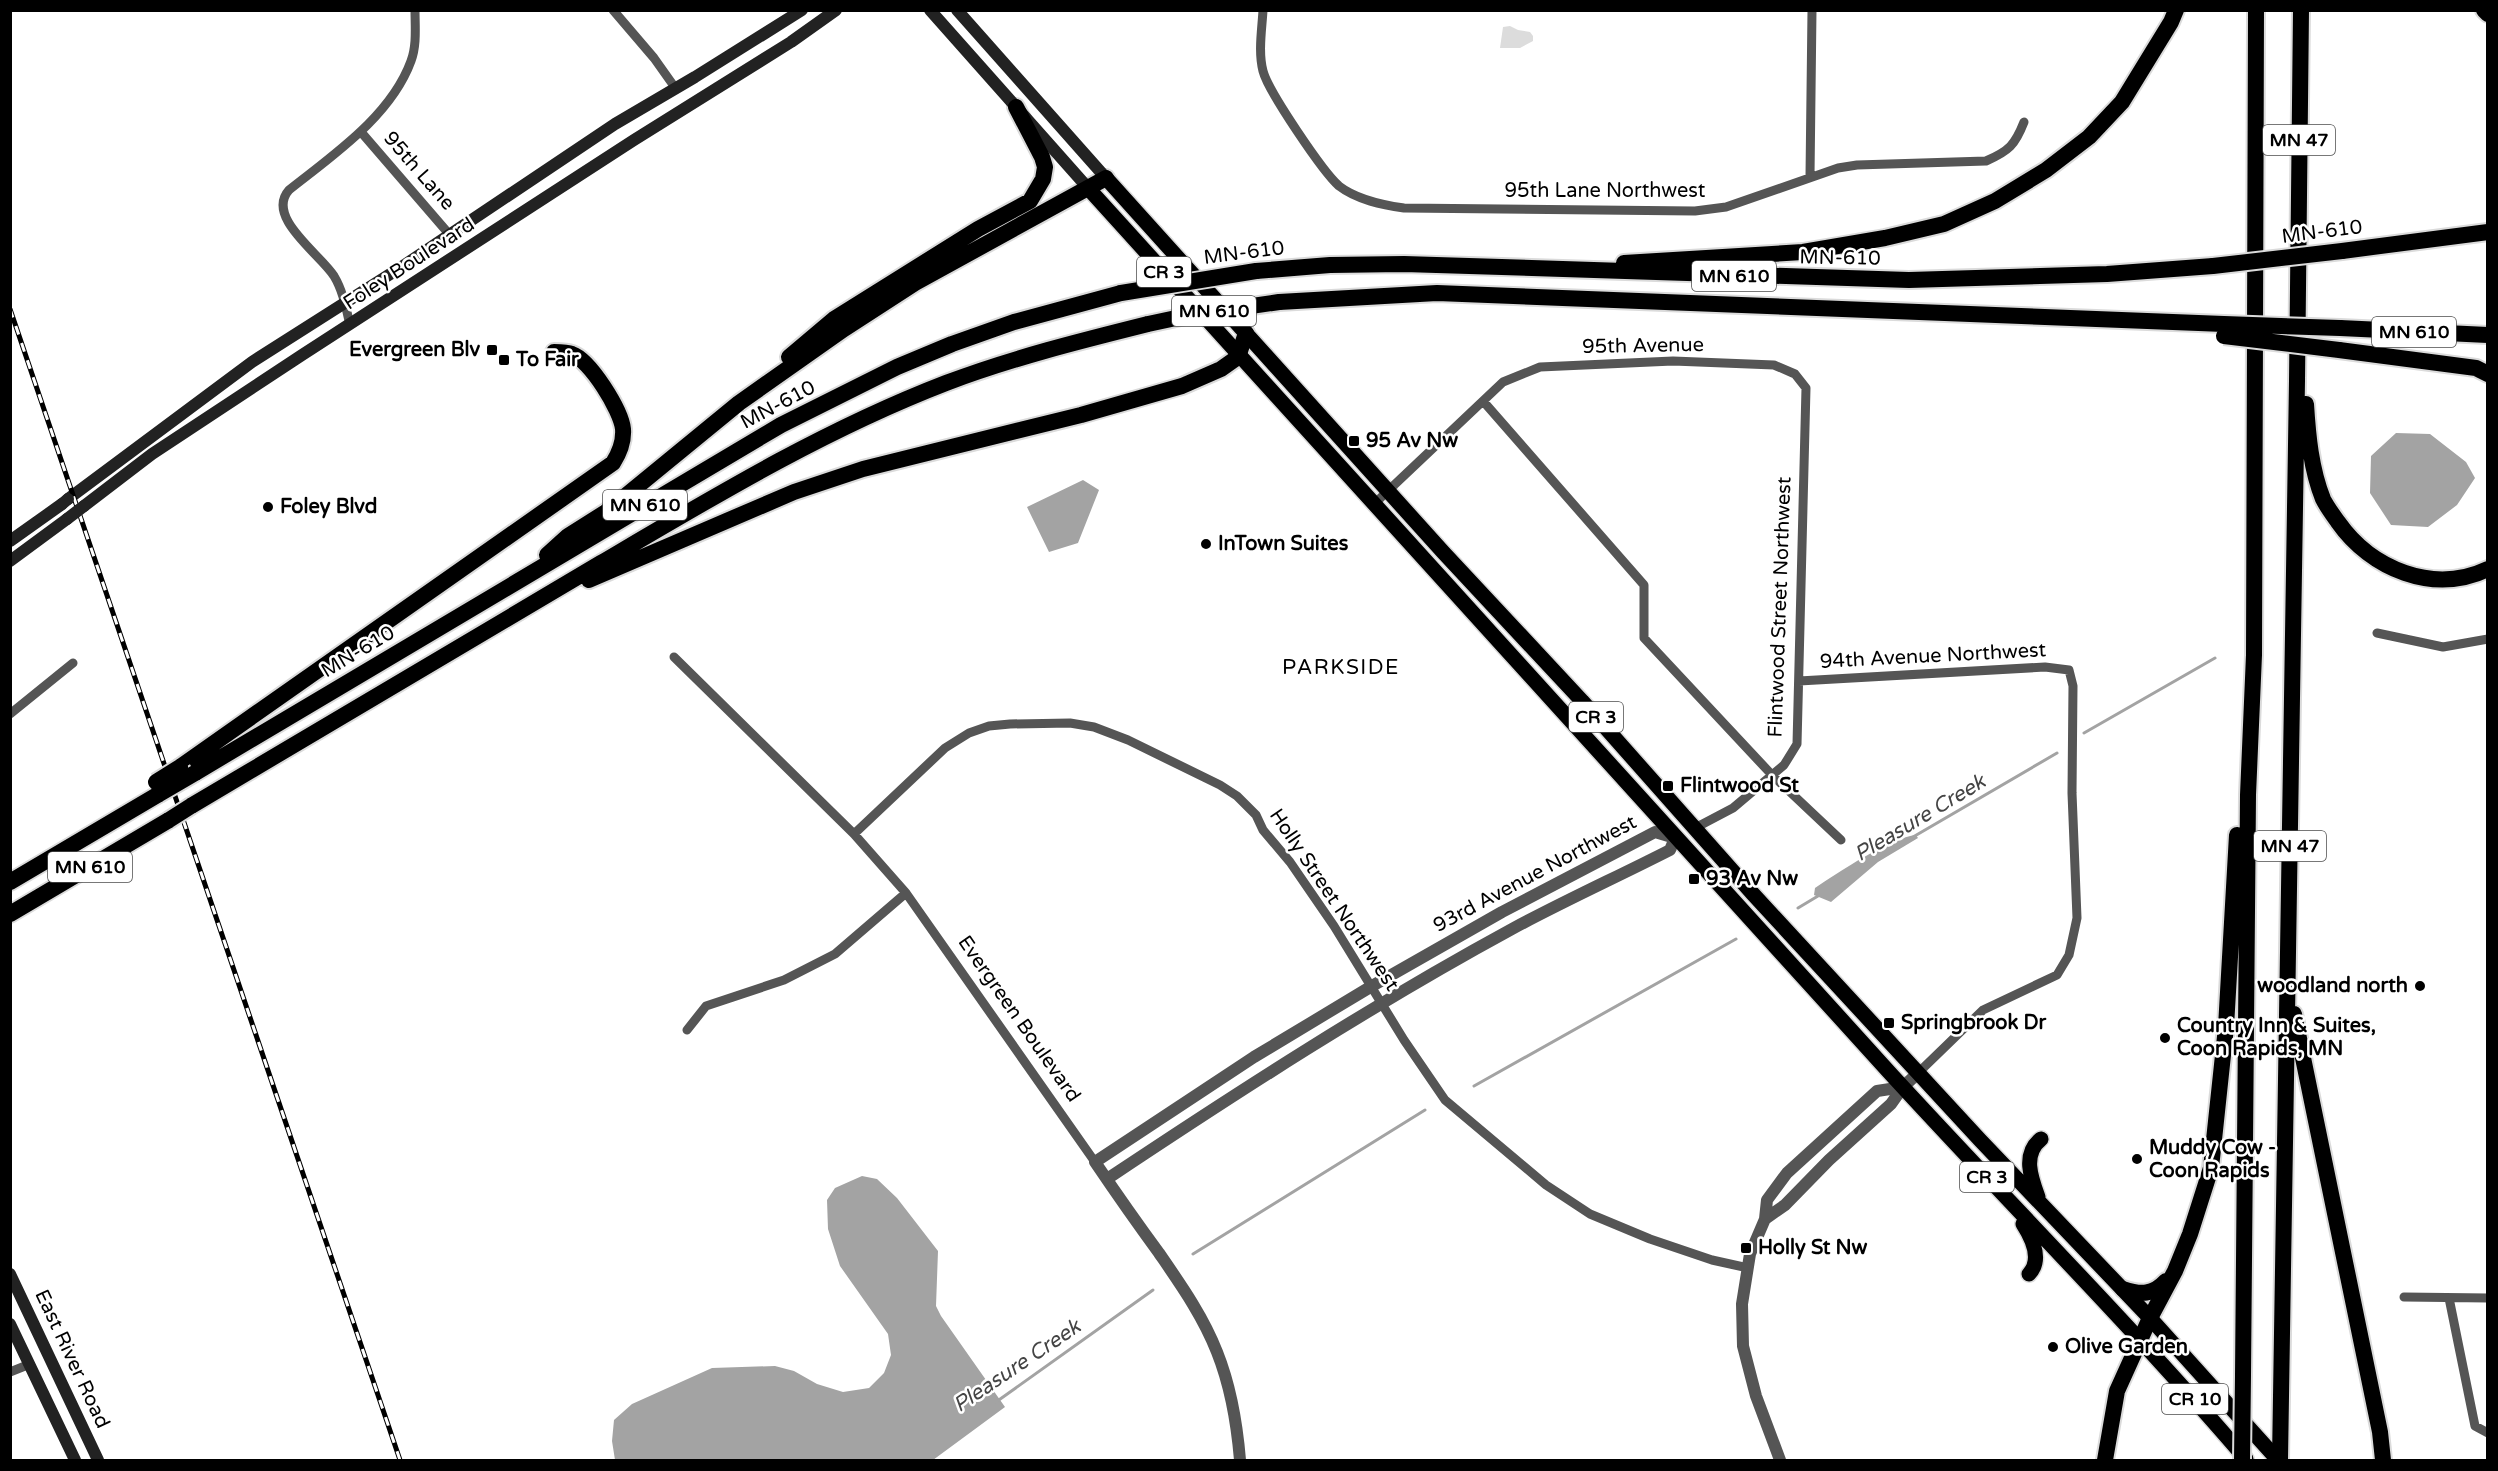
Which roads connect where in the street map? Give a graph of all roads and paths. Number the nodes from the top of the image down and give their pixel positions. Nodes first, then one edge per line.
1 (415, 10) edge
2 (613, 10) edge
3 (802, 10) edge
4 (836, 10) edge
5 (930, 10) edge
6 (957, 10) edge
7 (1263, 10) edge
8 (1812, 10) edge
9 (2175, 10) edge
10 (2256, 10) edge
11 (2301, 10) edge
12 (2484, 10) edge
13 (2487, 14) edge
14 (676, 89) junction
15 (1016, 107) junction
16 (2024, 122) dead end
17 (362, 132) junction
18 (1810, 176) junction
19 (1106, 178) junction
20 (1088, 188) junction
21 (2487, 232) edge
22 (449, 234) junction
23 (2298, 269) junction
24 (1588, 270) junction
25 (345, 303) junction
26 (350, 325) junction
27 (2224, 330) junction
28 (1246, 333) junction
29 (2487, 335) edge
30 (554, 352) dead end
31 (1238, 357) junction
32 (2487, 374) edge
33 (1806, 388) joint
34 (1483, 401) junction
35 (739, 403) junction
36 (1388, 492) junction
37 (1373, 506) junction
38 (10, 542) edge
39 (10, 561) edge
40 (2487, 569) edge
41 (515, 583) junction
42 (530, 605) junction
43 (2377, 633) dead end
44 (2487, 639) edge
45 (674, 657) dead end
46 (73, 663) dead end
47 (1799, 681) junction
48 (10, 714) edge
49 (188, 770) junction
50 (1772, 775) junction
51 (2248, 795) junction
52 (1695, 828) junction
53 (854, 834) junction
54 (1675, 838) junction
55 (1841, 840) dead end
56 (10, 882) edge
57 (906, 893) junction
58 (10, 914) edge
59 (2288, 983) junction
60 (1372, 986) junction
61 (1383, 1004) junction
62 (687, 1030) dead end
63 (1918, 1073) junction
64 (1903, 1087) junction
65 (2041, 1139) dead end
66 (1095, 1162) junction
67 (1107, 1179) junction
68 (1993, 1183) junction
69 (2049, 1211) junction
70 (1765, 1219) junction
71 (1748, 1268) junction
72 (2175, 1271) junction
73 (10, 1274) edge
74 (2029, 1274) dead end
75 (2123, 1289) junction
76 (2404, 1297) dead end
77 (2449, 1298) junction
78 (2487, 1298) edge
79 (2150, 1318) junction
80 (10, 1323) edge
81 (2139, 1340) junction
82 (30, 1364) junction
83 (10, 1372) edge
84 (2487, 1433) edge
85 (75, 1461) edge
86 (98, 1461) edge
87 (1240, 1461) edge
88 (1780, 1461) edge
89 (2105, 1461) edge
90 (2242, 1461) edge
91 (2248, 1461) edge
92 (2279, 1461) edge
93 (2383, 1461) edge

1 - 17 street
2 - 14 street
3 - 14 main road, Foley Boulevard
4 - 26 main road, Foley Boulevard
5 - 15 main road, CR 3
6 - 19 main road, CR 3
7 - 18 street, 95th Lane Northwest
8 - 18 street
9 - 24 highway
10 - 51 highway, MN 47
11 - 23 highway, MN 47
12 - 13 highway
14 - 22 main road, Foley Boulevard
15 - 20 main road, CR 3
15 - 35 highway
16 - 18 street, 95th Lane Northwest
17 - 22 street, 95th Lane
17 - 25 street
19 - 20 highway
19 - 28 main road, CR 3
20 - 31 main road, CR 3
20 - 35 highway
21 - 24 highway, MN-610 / MN 610, bridge
22 - 25 main road, Foley Boulevard
23 - 40 highway
23 - 59 highway, MN 47
24 - 41 highway, MN-610 / MN 610, bridge
25 - 26 street
25 - 38 main road, Foley Boulevard
26 - 39 main road, Foley Boulevard, bridge
27 - 29 highway, MN 610, bridge
27 - 32 highway, bridge
27 - 42 highway, MN 610, bridge
28 - 31 highway
28 - 36 main road, CR 3
30 - 49 highway
31 - 37 main road, CR 3
31 - 42 highway
33 - 34 street, 95th Avenue
33 - 47 street, Flintwood Street Northwest
34 - 36 street
34 - 50 street
35 - 41 highway
36 - 37 street
36 - 52 main road, CR 3
37 - 54 main road, CR 3
41 - 49 highway, MN-610 / MN 610
42 - 58 highway, MN 610, bridge
43 - 44 street
45 - 53 street, Evergreen Boulevard
46 - 48 street
47 - 50 street, Flintwood Street Northwest
47 - 63 street, 94th Avenue Northwest
49 - 56 highway, MN-610 / MN 610, bridge
50 - 52 street, Flintwood Street Northwest
50 - 55 street
51 - 72 highway
51 - 90 highway, MN 47, bridge
52 - 54 street, Flintwood Street Northwest
52 - 63 main road, CR 3
53 - 57 street, Evergreen Boulevard
53 - 60 street, Holly Street Northwest
54 - 60 street, 93rd Avenue Northwest
54 - 61 street, 93rd Avenue Northwest
54 - 64 main road, CR 3
57 - 62 street
57 - 66 street, Evergreen Boulevard
59 - 92 highway, MN 47
59 - 93 highway
60 - 61 street, Holly Street Northwest
60 - 66 street, 93rd Avenue Northwest
61 - 67 street, 93rd Avenue Northwest
61 - 71 street, Holly Street Northwest
63 - 64 street
63 - 69 main road, CR 3
64 - 68 main road, CR 3
64 - 70 street
64 - 70 street
65 - 69 main road
66 - 67 street, Evergreen Boulevard
67 - 87 street, Evergreen Boulevard
68 - 74 main road
68 - 81 main road, CR 3
69 - 75 main road, CR 3
70 - 71 street
71 - 88 street
72 - 75 highway
72 - 79 highway
73 - 86 main road, East River Road
75 - 79 main road, CR 3
76 - 77 street
77 - 78 street
77 - 84 street
79 - 81 highway
79 - 92 main road, CR 10
80 - 82 main road, East River Road
81 - 89 highway
81 - 91 main road, CR 10
82 - 83 street
82 - 85 main road, East River Road

